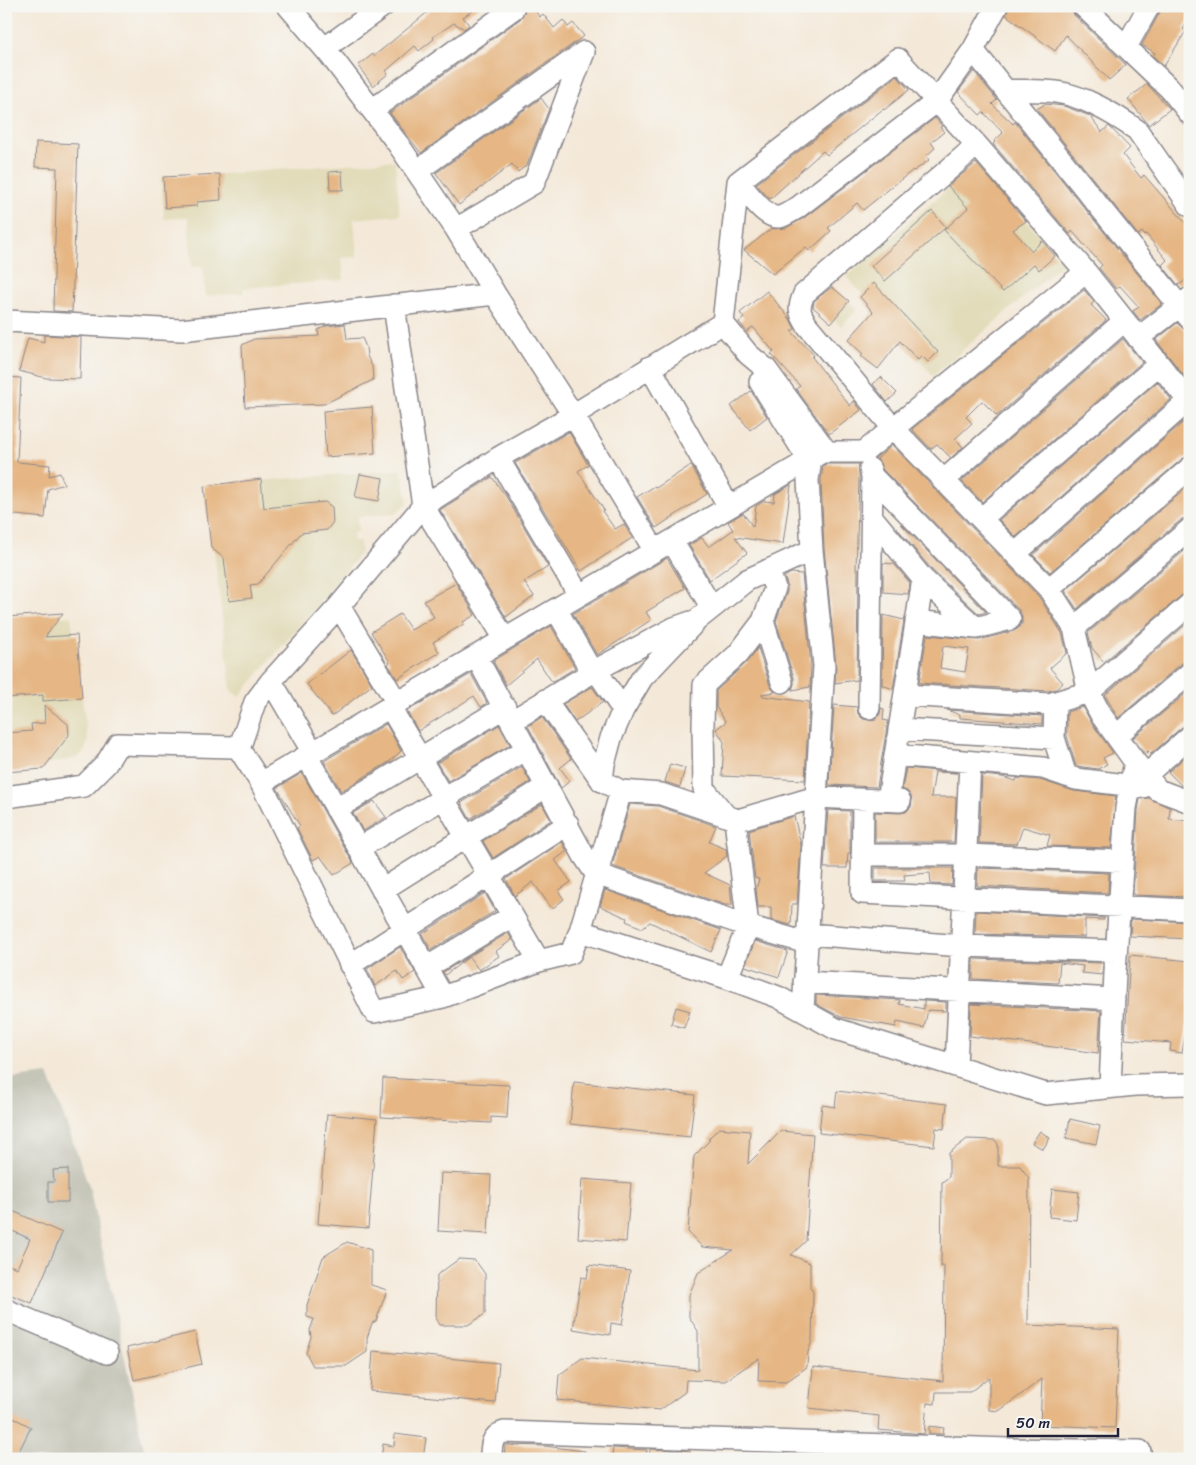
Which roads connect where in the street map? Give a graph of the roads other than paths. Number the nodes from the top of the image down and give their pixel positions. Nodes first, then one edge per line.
1 (288, 6) edge
2 (383, 6) edge
3 (998, 6) edge
4 (1083, 6) edge
5 (1149, 6) edge
6 (513, 9) dead end
7 (1126, 47) junction
8 (324, 48) junction
9 (973, 50) junction
10 (1005, 90) junction
11 (936, 102) junction
12 (372, 110) junction
13 (1190, 114) edge
14 (977, 145) junction
15 (416, 172) junction
16 (738, 182) junction
17 (1190, 206) edge
18 (456, 229) junction
19 (1086, 272) junction
20 (494, 294) junction
21 (394, 306) junction
22 (1186, 308) edge
23 (6, 320) edge
24 (1124, 320) junction
25 (723, 323) junction
26 (1138, 338) junction
27 (1159, 364) junction
28 (650, 367) junction
29 (1189, 402) edge
30 (573, 415) junction
31 (893, 428) junction
32 (864, 452) junction
33 (498, 458) junction
34 (815, 458) junction
35 (1190, 468) edge
36 (872, 476) junction
37 (943, 481) junction
38 (423, 506) junction
39 (729, 507) junction
40 (871, 516) junction
41 (981, 519) junction
42 (1190, 529) edge
43 (663, 546) junction
44 (812, 550) junction
45 (1015, 554) junction
46 (768, 570) junction
47 (923, 579) junction
48 (1049, 589) junction
49 (579, 595) junction
50 (1190, 604) edge
51 (339, 606) junction
52 (556, 609) junction
53 (704, 614) junction
54 (763, 621) junction
55 (916, 622) junction
56 (976, 628) junction
57 (1074, 628) junction
58 (505, 639) junction
59 (476, 656) junction
60 (594, 671) junction
61 (1190, 673) edge
62 (271, 681) junction
63 (782, 682) dead end
64 (1089, 692) junction
65 (905, 696) junction
66 (545, 700) junction
67 (1055, 702) junction
68 (393, 705) junction
69 (869, 708) dead end
70 (623, 710) junction
71 (508, 714) junction
72 (899, 729) junction
73 (1116, 736) junction
74 (1190, 736) edge
75 (1054, 738) junction
76 (239, 749) junction
77 (527, 749) junction
78 (309, 753) junction
79 (895, 755) junction
80 (420, 758) junction
81 (970, 762) junction
82 (1066, 776) junction
83 (1142, 778) junction
84 (602, 782) junction
85 (261, 783) junction
86 (547, 786) junction
87 (621, 791) junction
88 (6, 797) edge
89 (816, 797) junction
90 (443, 798) junction
91 (863, 799) junction
92 (1190, 802) edge
93 (336, 809) junction
94 (726, 816) junction
95 (568, 824) junction
96 (466, 837) junction
97 (359, 848) junction
98 (862, 855) junction
99 (966, 856) junction
100 (1122, 861) junction
101 (596, 874) junction
102 (488, 876) junction
103 (382, 890) junction
104 (964, 900) junction
105 (1119, 906) junction
106 (1190, 910) edge
107 (512, 916) junction
108 (748, 926) junction
109 (405, 930) junction
110 (580, 931) junction
111 (807, 938) junction
112 (962, 946) junction
113 (1116, 951) junction
114 (539, 961) junction
115 (350, 965) junction
116 (426, 968) junction
117 (727, 978) junction
118 (804, 982) junction
119 (959, 992) junction
120 (443, 997) junction
121 (1114, 1000) junction
122 (803, 1010) junction
123 (956, 1066) junction
124 (1190, 1084) edge
125 (1110, 1087) junction
126 (6, 1310) edge
127 (107, 1353) dead end
128 (1140, 1451) dead end
129 (1017, 1454) edge
130 (491, 1459) edge

1 - 8 street
2 - 8 street
3 - 9 street
4 - 7 street
5 - 7 street
6 - 12 street
7 - 13 street
8 - 12 street
9 - 10 street
9 - 11 street
10 - 17 street
10 - 22 street
11 - 14 street
11 - 16 street
11 - 16 street
12 - 15 street
14 - 19 street
14 - 31 street
15 - 18 street
15 - 18 street
16 - 25 street
18 - 20 street
19 - 24 street
19 - 31 street
20 - 21 street
20 - 30 street
21 - 23 street
21 - 38 street
22 - 26 street
24 - 26 street
24 - 37 street
25 - 28 street
25 - 34 street
26 - 27 street
27 - 29 street
27 - 41 street
28 - 30 street
28 - 39 street
29 - 45 street
30 - 33 street
30 - 43 street
31 - 32 street
31 - 37 street
32 - 34 street
32 - 36 street
33 - 38 street
33 - 49 street
34 - 39 street
34 - 44 street
35 - 48 street
36 - 40 street
36 - 56 street
37 - 41 street
38 - 51 street
38 - 58 street
39 - 43 street
40 - 47 street
40 - 69 street
41 - 45 street
42 - 57 street
43 - 49 street
43 - 53 street
44 - 46 street
44 - 89 street
45 - 48 street
46 - 53 street
46 - 54 street
47 - 55 street
47 - 56 street
48 - 57 street
49 - 52 street
50 - 64 street
51 - 62 street
51 - 68 street
52 - 58 street
52 - 60 street
53 - 60 street
53 - 70 street
54 - 63 street
54 - 94 street
55 - 56 street
55 - 65 street
57 - 64 street
58 - 59 street
59 - 68 street
59 - 71 street
60 - 66 street
60 - 70 street
61 - 73 street
62 - 76 street
62 - 78 street
64 - 67 street
64 - 73 street
65 - 67 street
65 - 72 street
66 - 71 street
66 - 84 street
67 - 75 street
68 - 78 street
68 - 80 street
70 - 84 street
71 - 77 street
71 - 80 street
72 - 75 street
72 - 79 street
73 - 83 street
74 - 83 street
75 - 82 street
76 - 85 street
76 - 88 street
77 - 86 street
77 - 90 street
78 - 85 street
78 - 93 street
79 - 81 street
79 - 91 street
80 - 90 street
80 - 93 street
81 - 82 street
81 - 99 street
82 - 83 street
83 - 92 street
83 - 100 street
84 - 87 street
85 - 115 street
86 - 95 street
86 - 96 street
87 - 94 street
87 - 101 street
89 - 91 street
89 - 94 street
89 - 111 street
90 - 96 street
90 - 97 street
91 - 98 street
93 - 97 street
94 - 108 street
95 - 101 street
95 - 102 street
96 - 102 street
96 - 103 street
97 - 103 street
98 - 99 street
98 - 104 street
99 - 100 street
99 - 104 street
100 - 105 street
101 - 108 street
101 - 110 street
102 - 107 street
102 - 109 street
103 - 109 street
104 - 105 street
104 - 112 street
105 - 106 street
105 - 113 street
107 - 114 street
107 - 116 street
108 - 111 street
108 - 117 street
109 - 115 street
109 - 116 street
110 - 114 street
110 - 117 street
111 - 112 street
111 - 118 street
112 - 113 street
112 - 119 street
113 - 121 street
114 - 120 street
115 - 120 street
116 - 120 street
117 - 122 street
118 - 119 street
118 - 122 street
119 - 121 street
119 - 123 street
121 - 125 street
122 - 123 street
123 - 125 street
124 - 125 street
126 - 127 street
128 - 129 street
129 - 130 street

